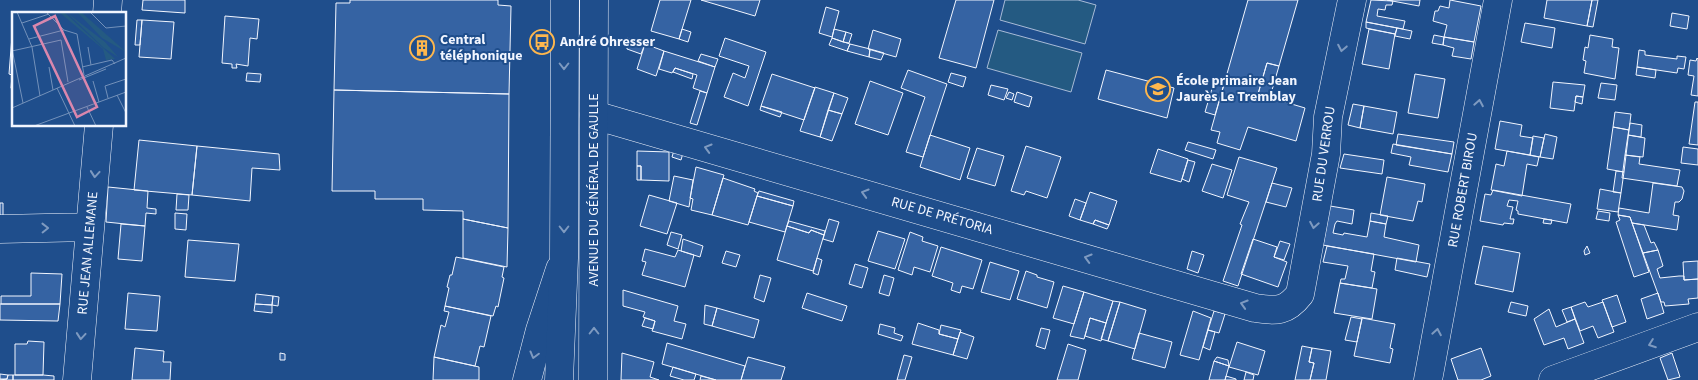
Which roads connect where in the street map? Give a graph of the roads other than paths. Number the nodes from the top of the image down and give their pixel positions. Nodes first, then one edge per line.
1 (564, 0) edge
2 (594, 0) edge
3 (1352, 0) edge
4 (1498, 0) edge
5 (594, 115) junction
6 (99, 126) edge
7 (90, 227) junction
8 (0, 229) edge
9 (564, 258) junction
10 (1291, 306) joint
11 (1698, 327) edge
12 (77, 380) edge
13 (527, 380) edge
14 (559, 380) edge
15 (594, 380) edge
16 (1428, 380) edge
17 (1553, 380) edge

1 -> 9 street
2 - 5 street, AVENUE DU GÉNÉRAL DE GAULLE
3 -> 10 street, RUE DU VERROU
16 -> 4 street, RUE ROBERT BIROU
10 -> 5 street, RUE DE PRÉTORIA
15 -> 5 street, AVENUE DU GÉNÉRAL DE GAULLE
6 -> 7 street, RUE JEAN ALLEMANE
8 -> 7 street
7 -> 12 street, RUE JEAN ALLEMANE
9 -> 13 street
9 - 14 street
11 -> 17 street

